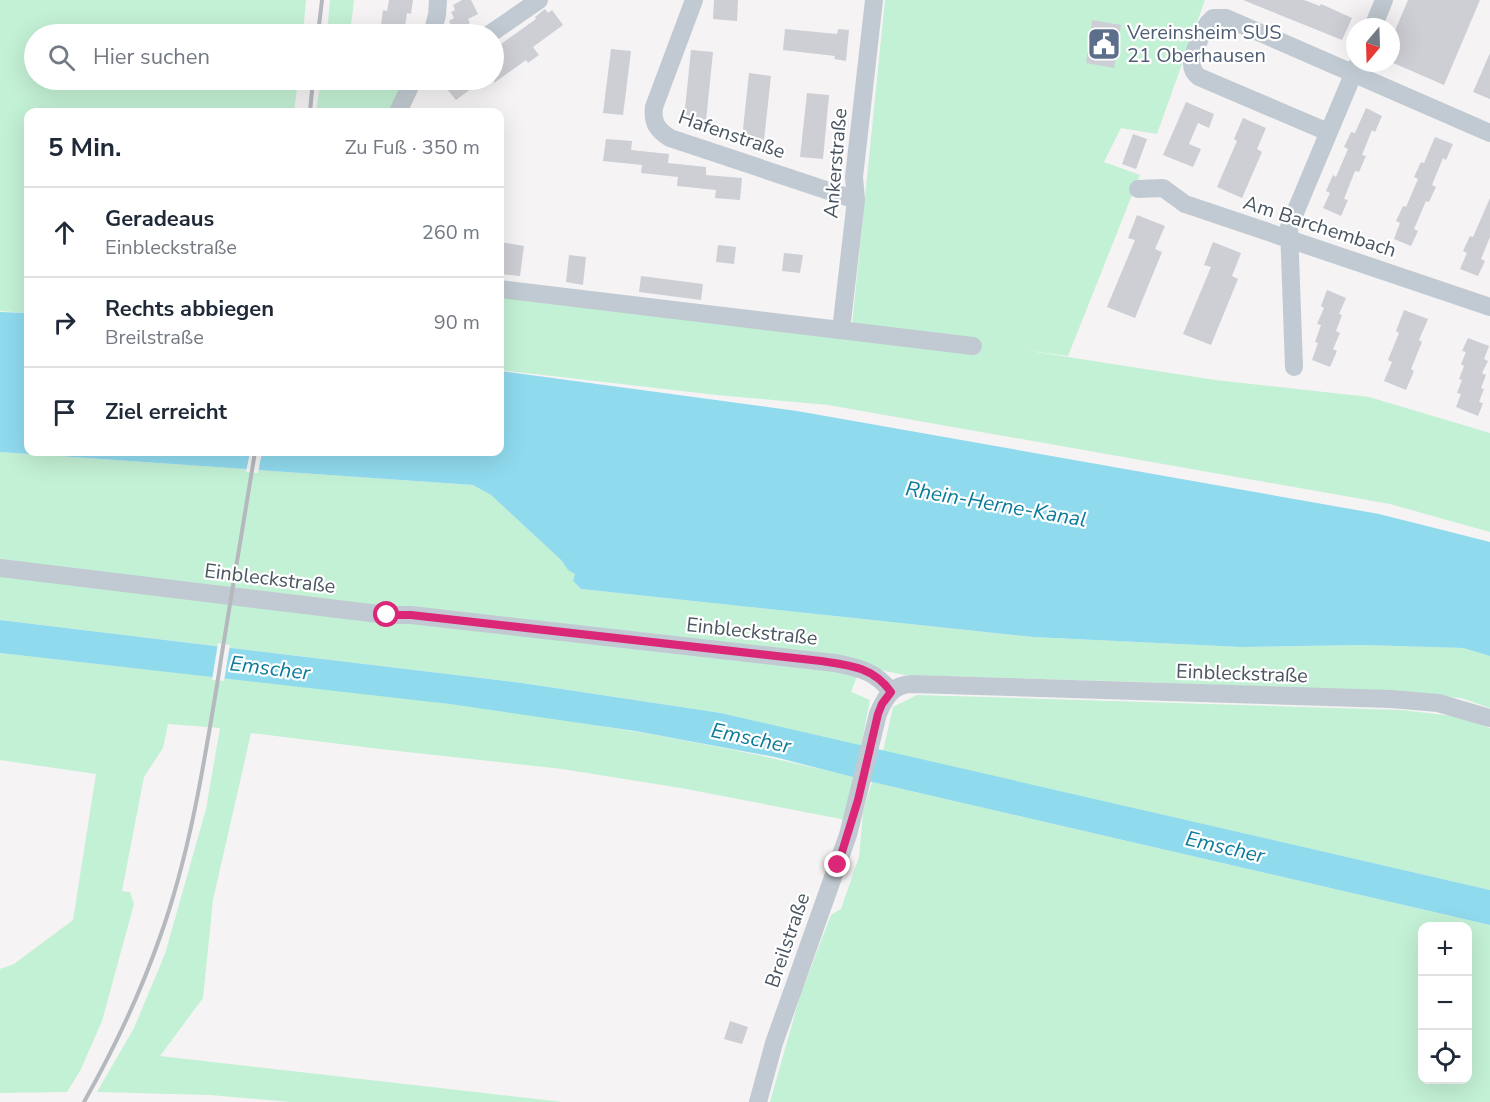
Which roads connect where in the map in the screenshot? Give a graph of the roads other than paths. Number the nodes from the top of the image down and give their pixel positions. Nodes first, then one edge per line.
1 (438, 0) edge
2 (539, 0) edge
3 (694, 0) edge
4 (874, 0) edge
5 (1384, 0) edge
6 (1376, 18) edge
7 (435, 24) edge
8 (504, 24) edge
9 (1346, 64) edge
10 (1354, 72) edge
11 (1364, 72) edge
12 (408, 90) edge
13 (400, 108) edge
14 (1328, 132) junction
15 (1490, 133) edge
16 (1138, 189) dead end
17 (856, 200) junction
18 (1289, 239) junction
19 (504, 289) edge
20 (1490, 307) edge
21 (841, 330) junction
22 (973, 346) dead end
23 (1294, 367) dead end
24 (0, 568) edge
25 (891, 692) junction
26 (1490, 718) edge
27 (758, 1102) edge

1 - 7 street
2 - 8 street
3 - 17 street, Hafenstraße
4 - 17 street, Ankerstraße
5 - 6 street
9 - 14 street
10 - 14 street
11 - 15 street
12 - 13 street
14 - 18 street
16 - 18 street, Am Barchembach
17 - 21 street, Ankerstraße
18 - 20 street, Am Barchembach
18 - 23 street
19 - 21 street
21 - 22 street
24 - 25 street, Einbleckstraße
25 - 26 street, Einbleckstraße
25 - 27 street, Breilstraße

